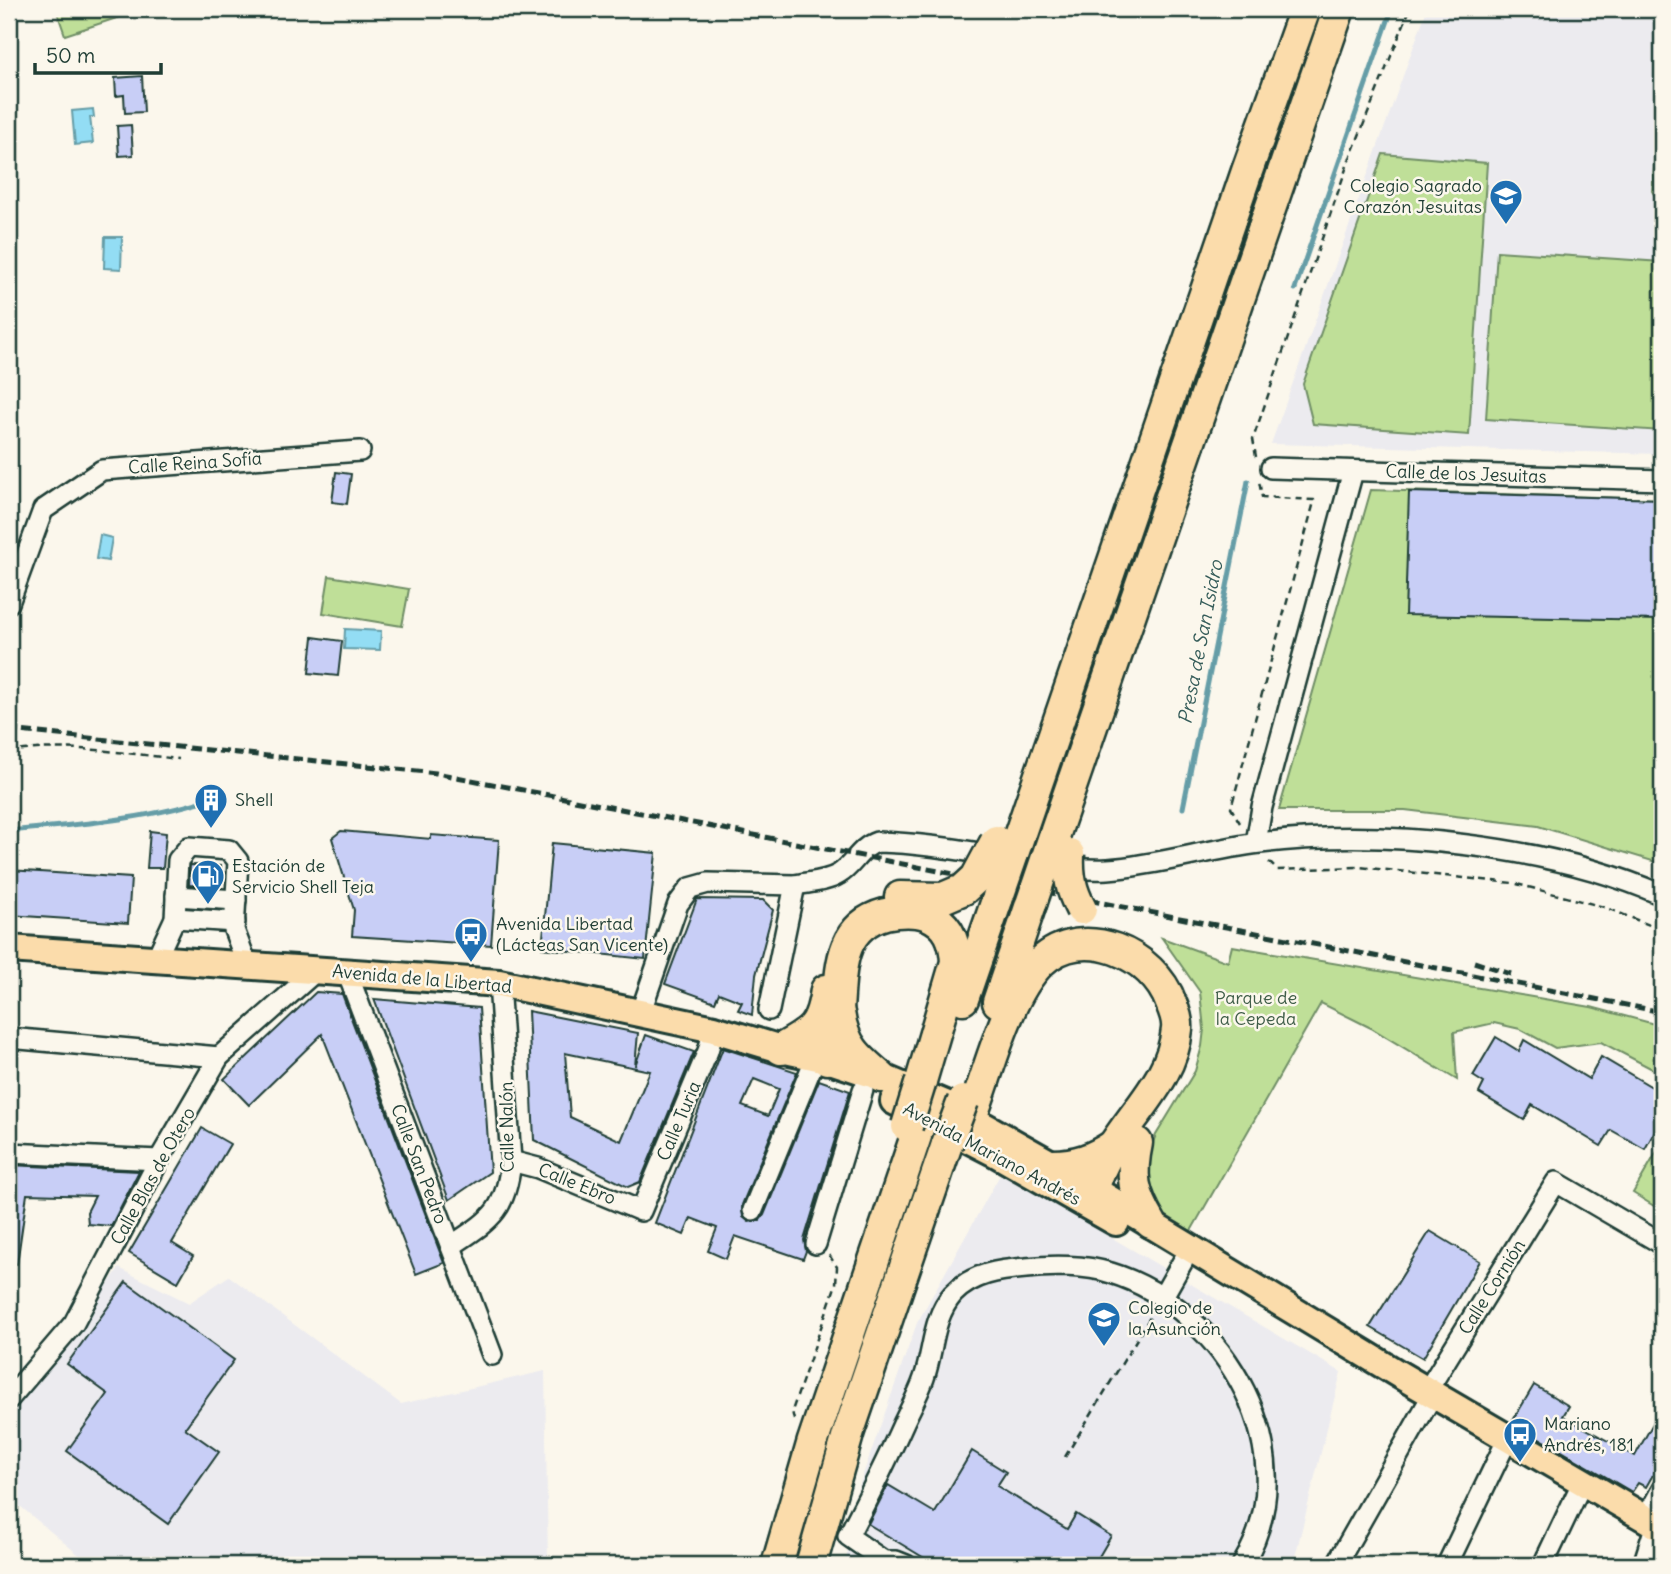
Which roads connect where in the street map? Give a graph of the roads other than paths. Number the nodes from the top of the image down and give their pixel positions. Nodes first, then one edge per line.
1 (1304, 9) edge
2 (1339, 9) edge
3 (360, 451) dead end
4 (1262, 468) road end
5 (1353, 471) junction
6 (1662, 480) edge
7 (9, 603) edge
8 (1006, 843) junction
9 (1256, 843) junction
10 (1070, 858) junction
11 (795, 885) junction
12 (1662, 895) edge
13 (176, 896) junction
14 (236, 900) junction
15 (175, 918) junction
16 (234, 922) junction
17 (9, 949) edge
18 (156, 959) junction
19 (247, 964) junction
20 (317, 970) junction
21 (347, 972) junction
22 (499, 983) junction
23 (831, 1005) junction
24 (769, 1010) dead end
25 (640, 1014) junction
26 (714, 1029) junction
27 (9, 1038) edge
28 (219, 1057) junction
29 (829, 1068) junction
30 (927, 1084) junction
31 (969, 1104) junction
32 (1126, 1144) junction
33 (962, 1147) junction
34 (9, 1153) edge
35 (159, 1160) junction
36 (511, 1161) junction
37 (1054, 1165) junction
38 (1096, 1191) junction
39 (753, 1210) dead end
40 (641, 1211) joint
41 (1112, 1220) junction
42 (1151, 1223) junction
43 (816, 1244) road end
44 (1662, 1244) edge
45 (451, 1246) junction
46 (1183, 1261) junction
47 (1162, 1298) junction
48 (1314, 1322) junction
49 (492, 1355) dead end
50 (1400, 1375) junction
51 (1430, 1392) junction
52 (9, 1399) edge
53 (1508, 1438) junction
54 (1583, 1481) junction
55 (1662, 1489) edge
56 (1655, 1523) edge
57 (777, 1565) edge
58 (811, 1565) edge
59 (906, 1565) edge
60 (1242, 1565) edge
61 (1336, 1565) edge
62 (1447, 1565) edge
63 (1543, 1565) edge
64 (1643, 1565) edge

1 - 8 highway
2 - 10 highway
3 - 7 street, Calle Reina Sofía
4 - 5 street, Calle de los Jesuitas
5 - 6 street, Calle de los Jesuitas
5 - 9 street
8 - 23 highway, bridge
8 - 30 highway, bridge
9 - 10 street
9 - 12 street
10 - 11 street
10 - 31 highway, bridge
10 - 32 highway, bridge
11 - 24 street
11 - 25 street
13 - 14 street
13 - 14 street
13 - 15 street
14 - 16 street
15 - 16 street
15 - 18 street
16 - 19 street
17 - 18 main road, Avenida de la Libertad
18 - 19 main road, Avenida de la Libertad
19 - 20 main road, Avenida de la Libertad
20 - 21 main road, Avenida de la Libertad
20 - 28 street, Calle Blas de Otero
21 - 22 main road, Avenida de la Libertad
21 - 45 street, Calle San Pedro
22 - 25 main road, Avenida de la Libertad
22 - 36 street, Calle Nalón
23 - 29 highway
23 - 29 highway
23 - 29 highway
23 - 30 highway
25 - 26 main road, Avenida de la Libertad
26 - 29 main road, Avenida de la Libertad
26 - 40 street, Calle Turia
27 - 28 street
28 - 35 street, Calle Blas de Otero
29 - 33 main road, Avenida Mariano Andrés
29 - 37 main road, Avenida Mariano Andrés
29 - 39 street
29 - 43 street
30 - 57 highway, bridge
31 - 32 highway
31 - 33 highway, bridge
32 - 37 highway
32 - 38 highway
32 - 42 highway
33 - 38 main road
33 - 41 main road, Avenida Mariano Andrés
33 - 58 highway
34 - 35 street
35 - 52 street, Calle Blas de Otero
36 - 40 street, Calle Ebro
36 - 45 street, Calle Nalón
37 - 38 main road, Avenida Mariano Andrés
38 - 41 main road
38 - 42 main road, Avenida Mariano Andrés
41 - 46 main road, Avenida Mariano Andrés
42 - 48 main road, Avenida Mariano Andrés
44 - 51 street, Calle Cornión
45 - 49 street, Calle San Pedro
46 - 47 street
46 - 48 main road, Avenida Mariano Andrés
46 - 50 main road, Avenida Mariano Andrés
47 - 59 street
47 - 60 street
48 - 50 main road, Avenida Mariano Andrés
50 - 51 main road, Avenida Mariano Andrés
51 - 53 main road, Avenida Mariano Andrés
51 - 61 street, Calle Cornión
53 - 54 main road, Avenida Mariano Andrés
53 - 62 street
54 - 56 main road, Avenida Mariano Andrés
54 - 63 street
55 - 56 street
56 - 64 street

